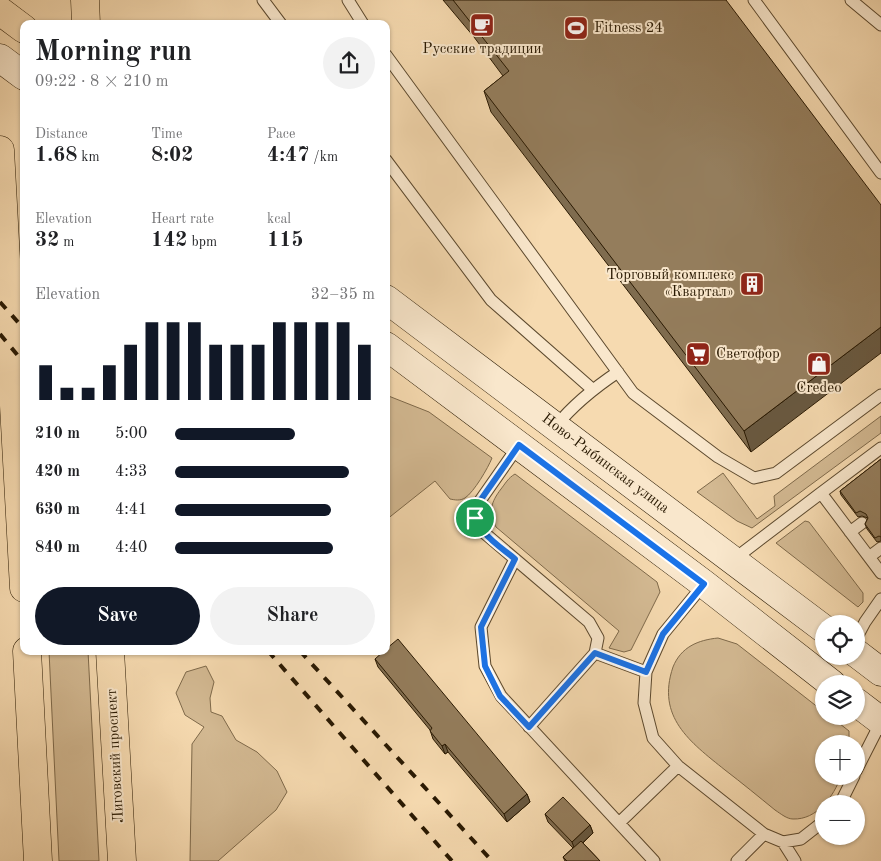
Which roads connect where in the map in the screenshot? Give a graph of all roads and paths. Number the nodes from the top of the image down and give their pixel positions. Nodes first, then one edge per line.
1 (85, 0) edge
2 (263, 0) edge
3 (348, 0) edge
4 (754, 0) edge
5 (851, 0) edge
6 (0, 11) edge
7 (86, 20) edge
8 (278, 20) edge
9 (360, 20) edge
10 (881, 25) edge
11 (20, 26) edge
12 (0, 58) edge
13 (390, 60) edge
14 (20, 73) edge
15 (0, 153) edge
16 (876, 157) edge
17 (390, 165) edge
18 (881, 173) edge
19 (390, 302) edge
20 (390, 349) edge
21 (618, 372) junction
22 (592, 389) junction
23 (881, 396) edge
24 (556, 426) junction
25 (519, 445) junction
26 (881, 448) edge
27 (821, 494) junction
28 (20, 516) edge
29 (862, 523) dead end
30 (850, 532) junction
31 (881, 548) edge
32 (869, 557) junction
33 (515, 559) junction
34 (733, 560) junction
35 (881, 573) edge
36 (704, 584) junction
37 (881, 599) edge
38 (815, 622) edge
39 (865, 622) edge
40 (595, 653) junction
41 (27, 655) edge
42 (110, 655) edge
43 (865, 660) edge
44 (646, 672) junction
45 (881, 672) edge
46 (820, 675) edge
47 (865, 709) edge
48 (881, 722) edge
49 (529, 727) junction
50 (865, 753) edge
51 (678, 766) junction
52 (619, 822) junction
53 (815, 828) edge
54 (764, 834) junction
55 (783, 842) junction
56 (38, 861) edge
57 (122, 861) edge
58 (654, 861) edge
59 (737, 861) edge
60 (795, 861) edge

1 - 7 main road
2 - 8 lane
3 - 9 lane
4 - 16 lane
5 - 10 lane
6 - 11 main road
12 - 14 main road
13 - 21 lane
15 - 28 main road
16 - 18 lane
17 - 22 lane
19 - 24 main road, Ново-Рыбинская улица
20 - 25 main road
21 - 22 lane
21 - 23 lane
22 - 24 lane
24 - 34 main road, Ново-Рыбинская улица
25 - 33 lane
25 - 36 main road
26 - 27 lane
27 - 30 lane
27 - 34 lane
29 - 30 lane
30 - 32 lane
31 - 32 lane
32 - 35 lane
33 - 40 lane
33 - 49 lane
34 - 38 main road, Ново-Рыбинская улица
36 - 44 lane
36 - 46 main road
37 - 39 lane
40 - 44 lane
40 - 49 lane
41 - 56 main road
42 - 57 main road, Лиговский проспект
43 - 45 main road
44 - 51 lane
47 - 48 main road
48 - 50 lane
49 - 52 lane
51 - 52 lane
51 - 54 lane
52 - 58 lane
53 - 55 lane
54 - 55 lane
54 - 59 lane
55 - 60 lane

